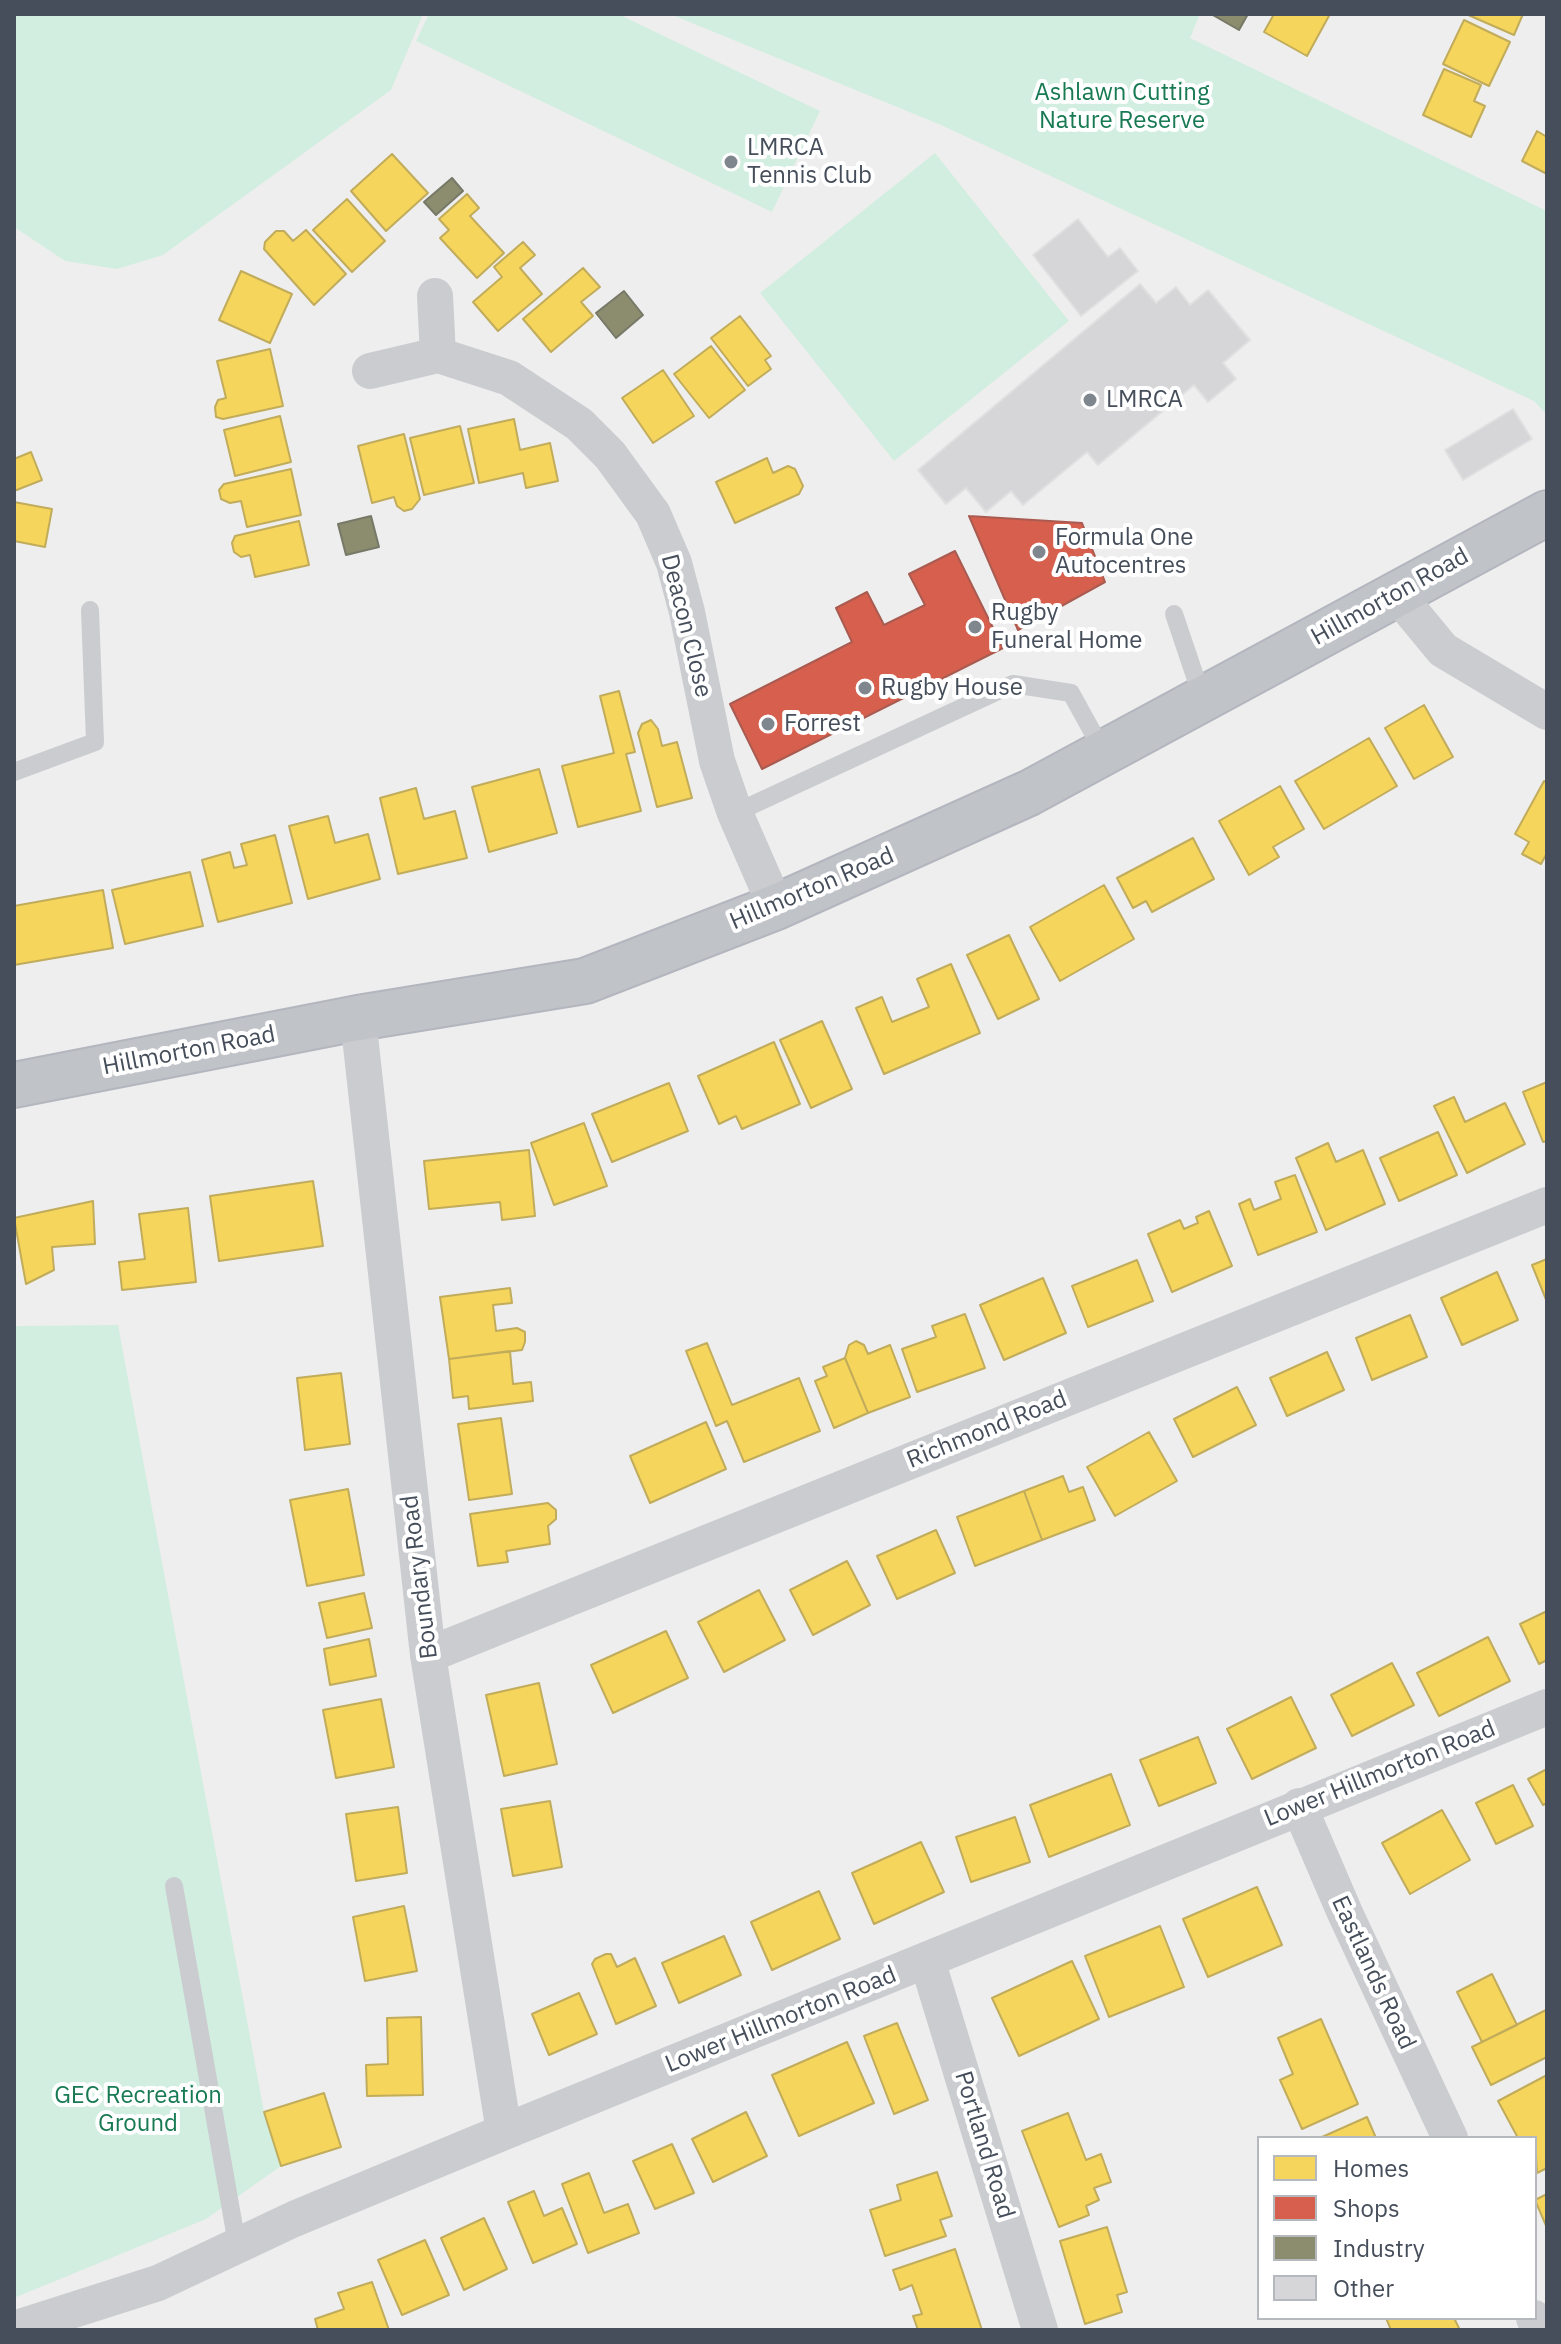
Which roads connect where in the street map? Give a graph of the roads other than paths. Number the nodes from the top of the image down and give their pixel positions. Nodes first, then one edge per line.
1 (435, 296) dead end
2 (438, 355) junction
3 (370, 371) dead end
4 (1547, 513) edge
5 (1396, 593) junction
6 (90, 610) dead end
7 (1174, 614) dead end
8 (1203, 700) junction
9 (1547, 712) edge
10 (1104, 753) junction
11 (14, 772) edge
12 (735, 813) junction
13 (776, 907) junction
14 (358, 1018) junction
15 (14, 1085) edge
16 (1547, 1205) edge
17 (428, 1655) junction
18 (1547, 1707) edge
19 (1299, 1806) junction
20 (174, 1886) dead end
21 (927, 1960) junction
22 (504, 2132) junction
23 (1449, 2136) edge
24 (237, 2244) junction
25 (14, 2329) edge
26 (1040, 2330) edge

1 - 2 street
2 - 3 street
2 - 12 street, Deacon Close
4 - 5 highway, Hillmorton Road
5 - 8 highway, Hillmorton Road
5 - 9 street
6 - 11 lane
7 - 8 lane
8 - 10 highway, Hillmorton Road
10 - 12 lane
10 - 13 highway, Hillmorton Road
12 - 13 street, Deacon Close
13 - 14 highway, Hillmorton Road
14 - 15 highway, Hillmorton Road
14 - 17 street, Boundary Road
16 - 17 street, Richmond Road
17 - 22 street, Boundary Road
18 - 19 street, Lower Hillmorton Road
19 - 21 street, Lower Hillmorton Road
19 - 23 street, Eastlands Road
20 - 24 lane
21 - 22 street, Lower Hillmorton Road
21 - 26 street, Portland Road
22 - 24 street, Lower Hillmorton Road
24 - 25 street, Lower Hillmorton Road

